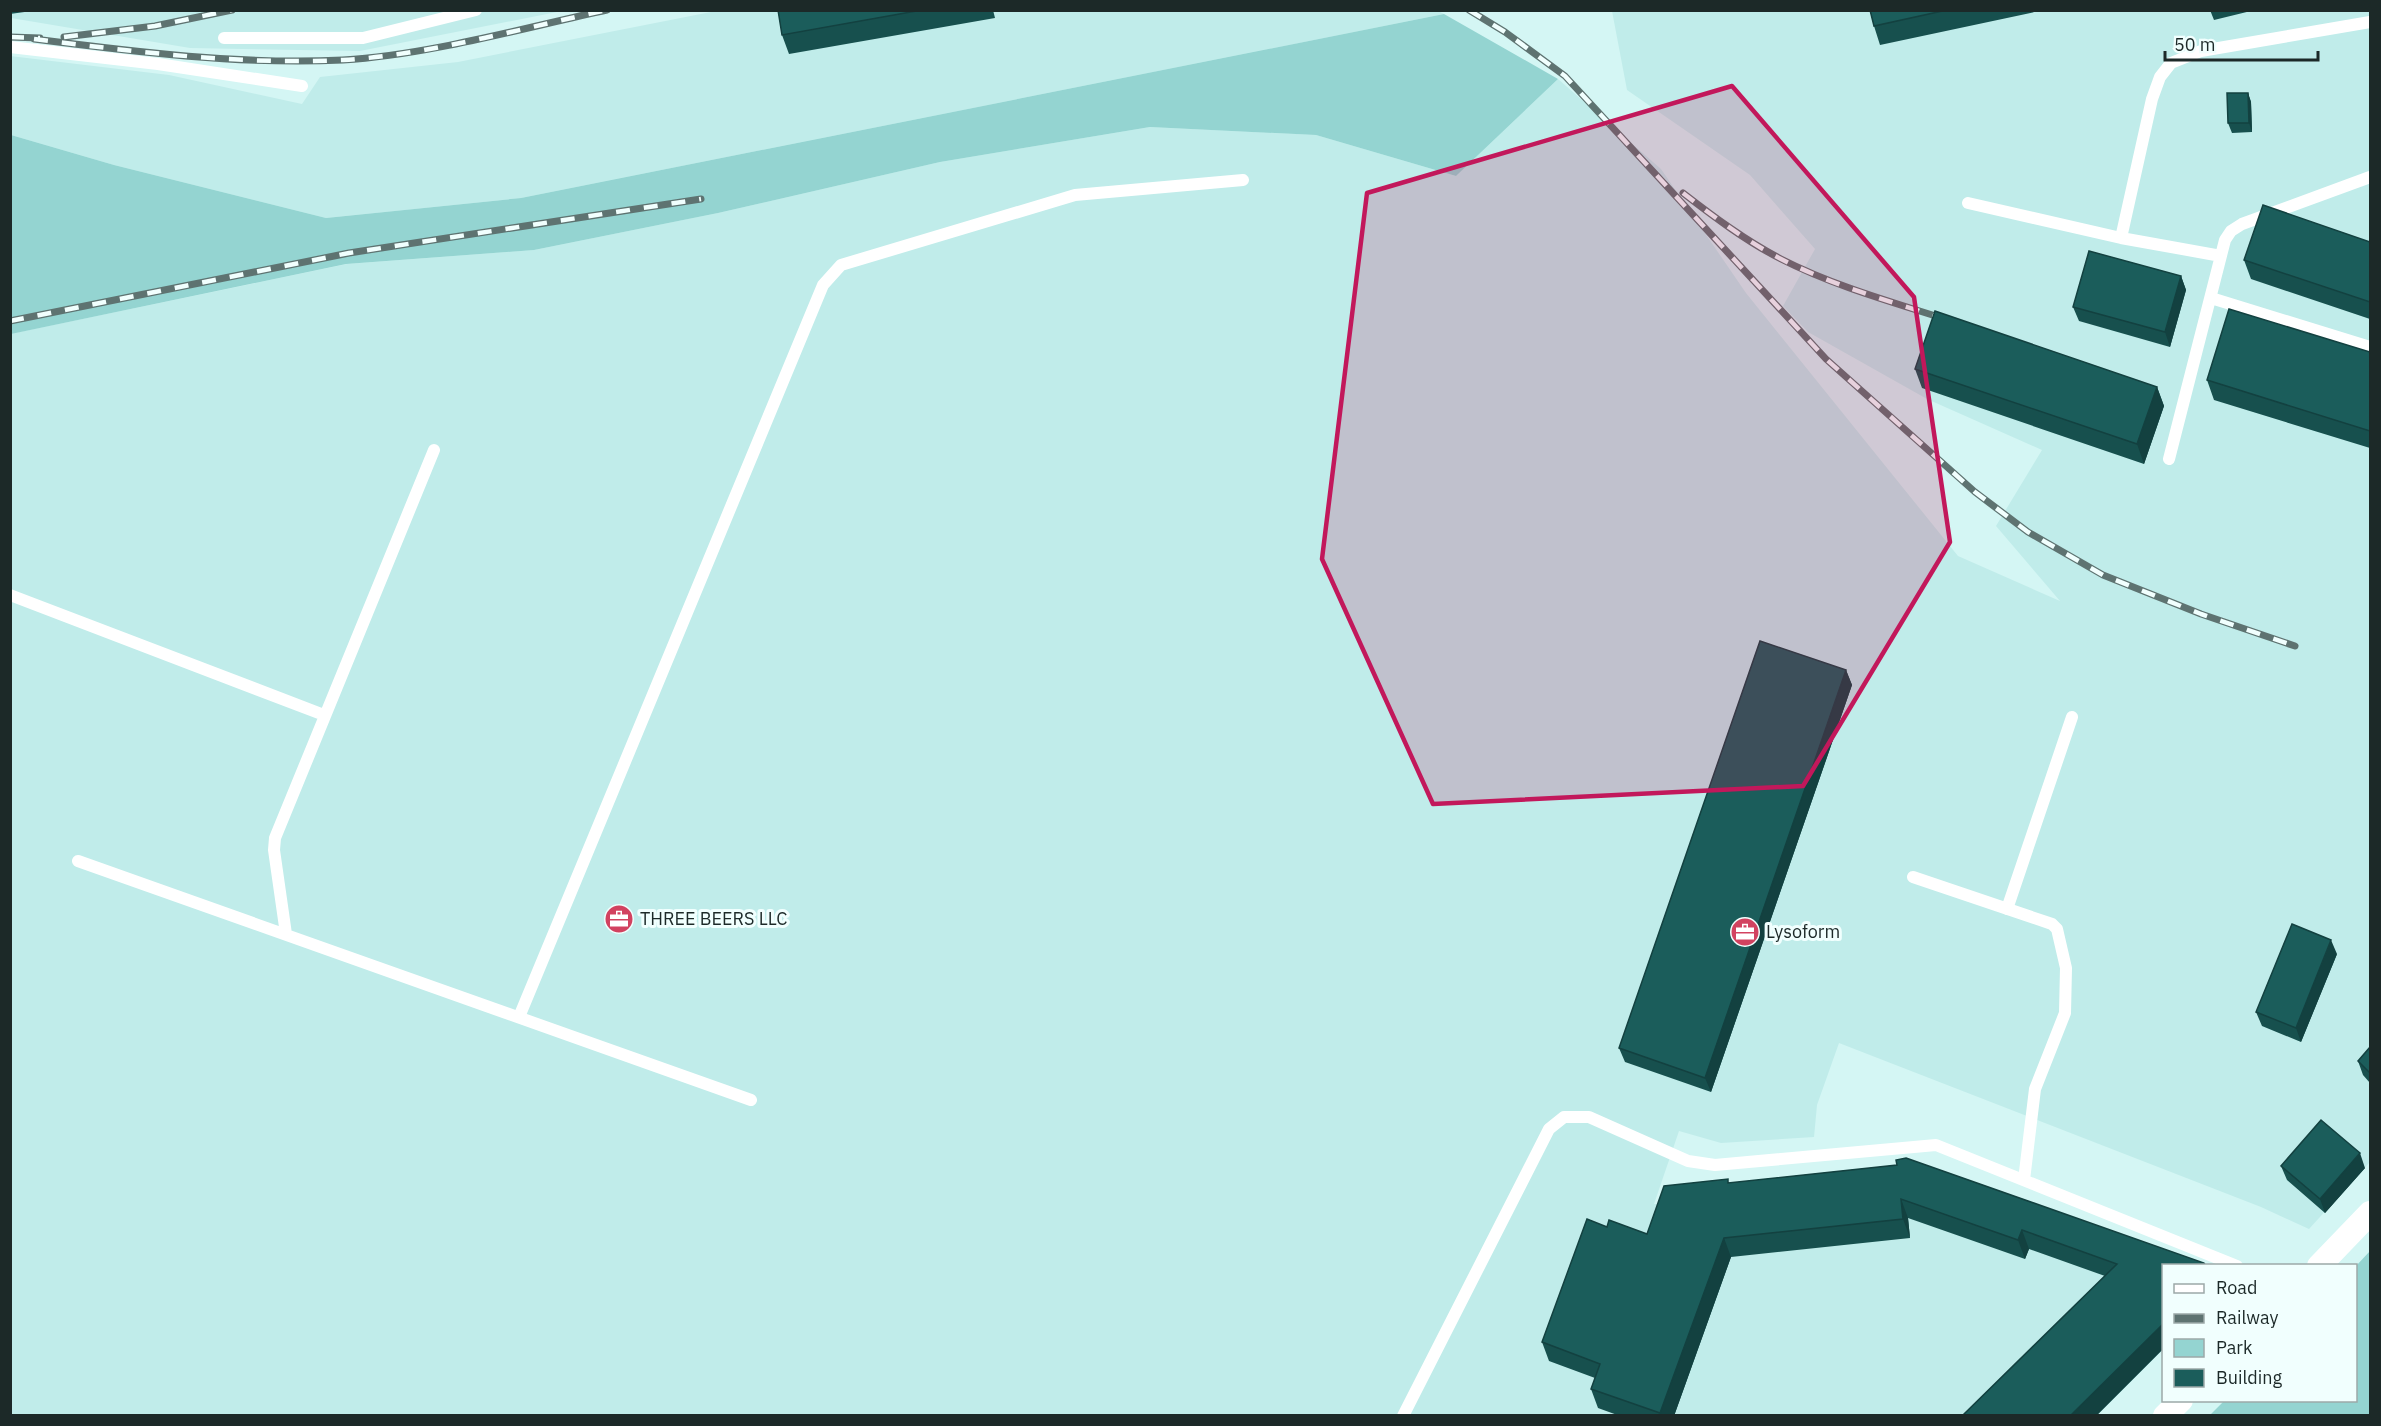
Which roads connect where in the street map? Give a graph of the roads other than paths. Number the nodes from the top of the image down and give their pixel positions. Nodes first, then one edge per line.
1 (476, 10) edge
2 (2370, 22) edge
3 (224, 38) dead end
4 (10, 47) edge
5 (302, 86) dead end
6 (2370, 177) edge
7 (1243, 180) dead end
8 (1968, 203) dead end
9 (2121, 238) junction
10 (2222, 256) junction
11 (2211, 298) junction
12 (2370, 347) edge
13 (434, 450) dead end
14 (2169, 459) dead end
15 (10, 595) edge
16 (324, 715) junction
17 (2072, 717) dead end
18 (78, 861) dead end
19 (1913, 878) dead end
20 (2007, 909) junction
21 (286, 934) junction
22 (519, 1017) junction
23 (751, 1100) dead end
24 (2024, 1180) junction
25 (2370, 1213) edge
26 (2232, 1264) edge
27 (2321, 1264) edge
28 (2180, 1402) edge
29 (1403, 1416) edge
30 (2165, 1416) edge

1 - 3 lane
2 - 9 lane
4 - 5 lane
6 - 10 lane
7 - 22 lane
8 - 9 lane
9 - 10 lane
10 - 11 lane
11 - 12 lane
11 - 14 lane
13 - 16 lane
15 - 16 lane
16 - 21 lane
17 - 20 lane
18 - 21 lane
19 - 20 lane
20 - 24 lane
21 - 22 lane
22 - 23 lane
24 - 26 lane
24 - 29 lane
25 - 27 street
28 - 30 street

